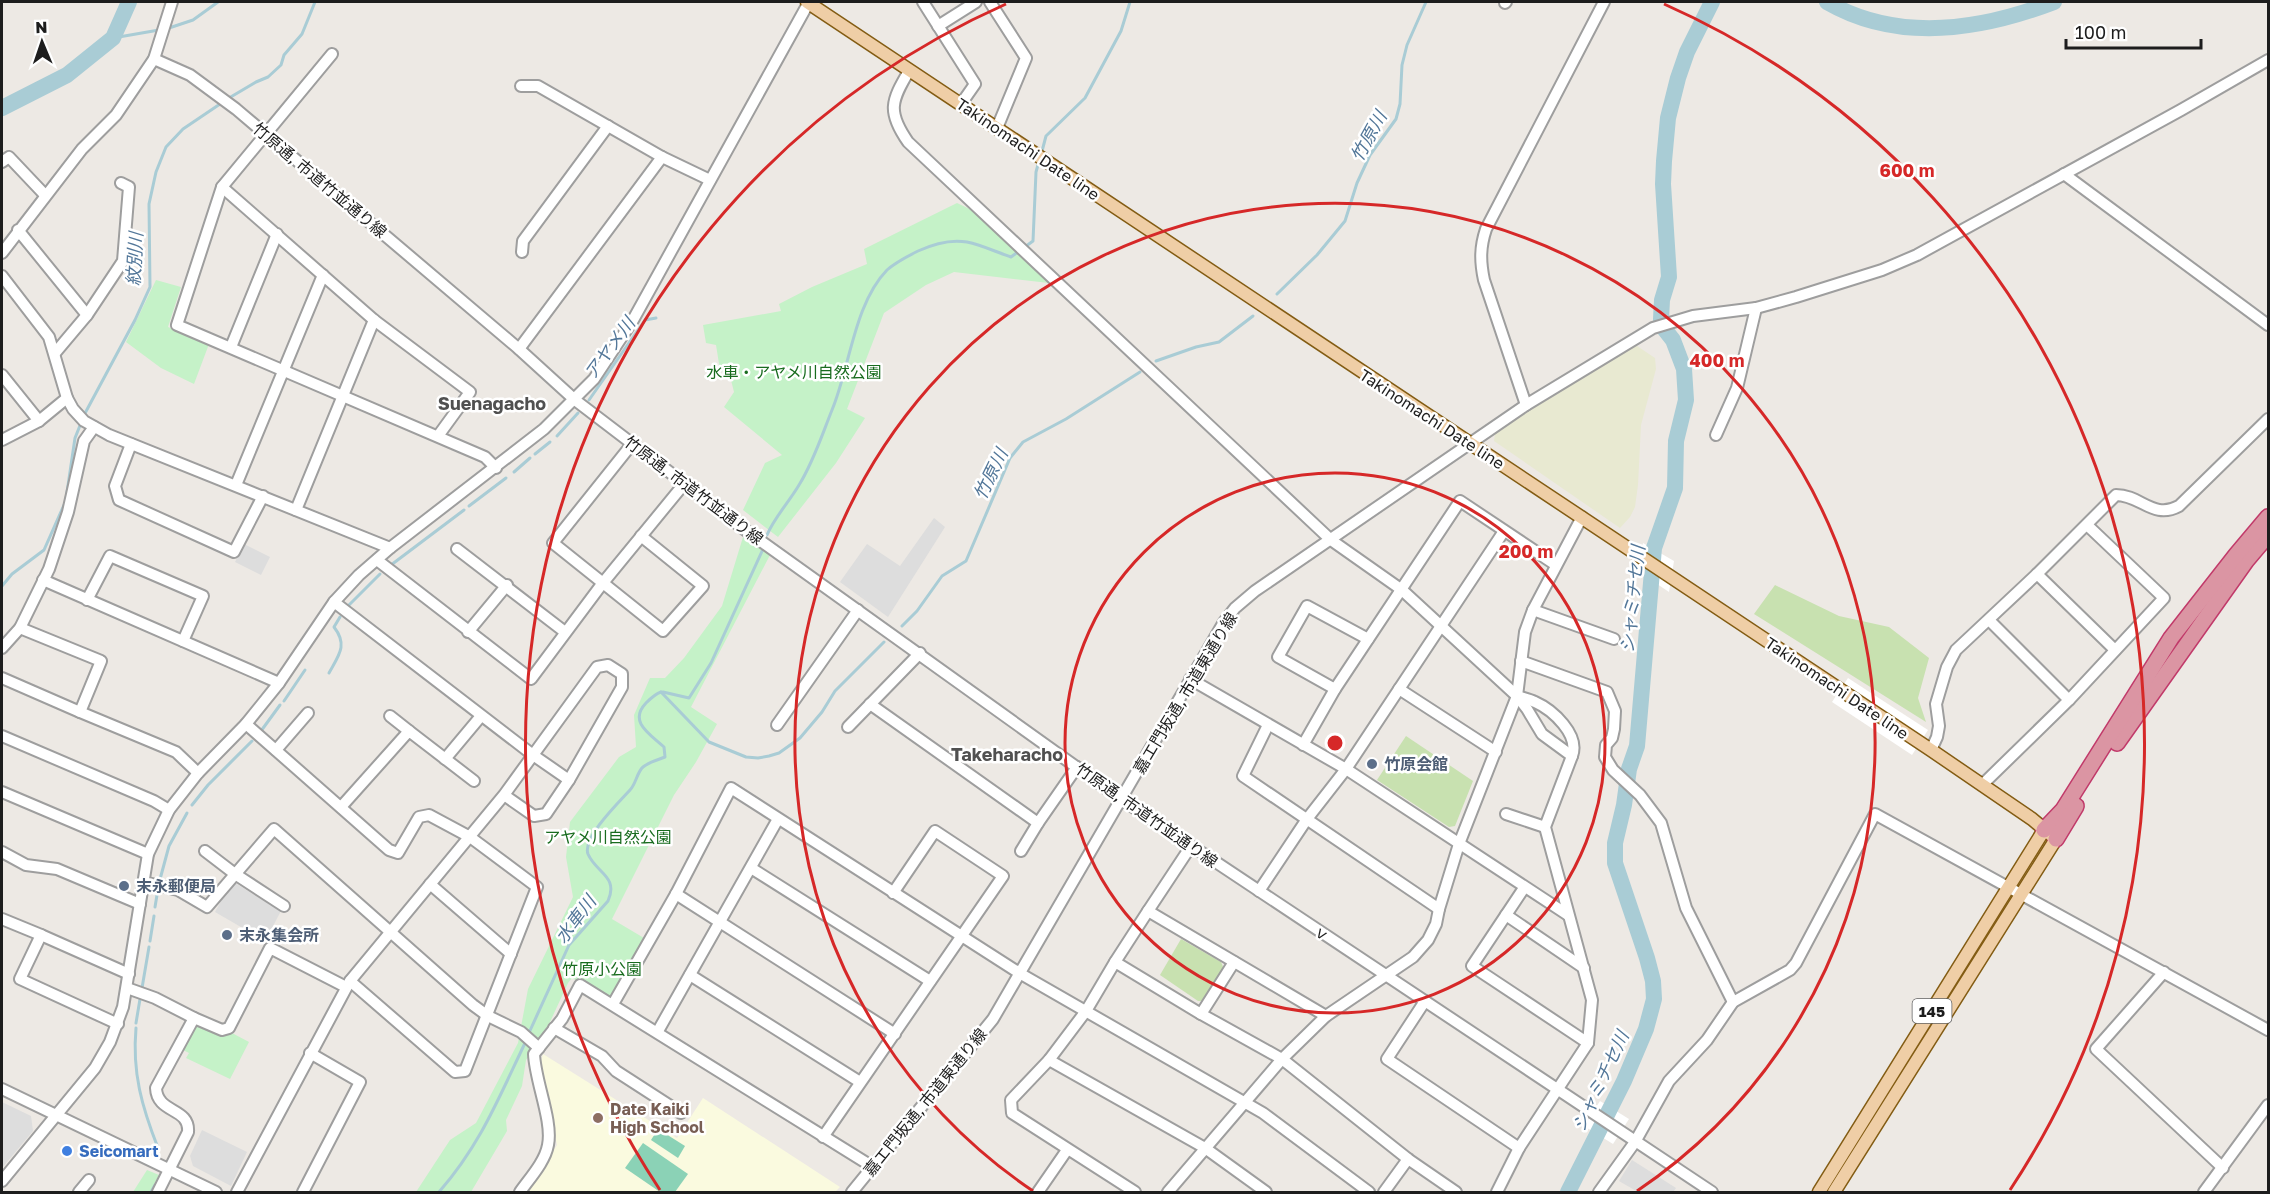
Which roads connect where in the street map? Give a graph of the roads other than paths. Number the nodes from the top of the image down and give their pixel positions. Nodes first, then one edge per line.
1 (172, 2) edge
2 (808, 2) edge
3 (923, 2) edge
4 (976, 2) edge
5 (990, 2) edge
6 (1604, 2) edge
7 (938, 26) junction
8 (332, 54) dead end
9 (154, 59) junction
10 (2268, 60) edge
11 (909, 70) junction
12 (521, 86) dead end
13 (961, 104) junction
14 (608, 126) junction
15 (997, 128) junction
16 (264, 133) junction
17 (662, 157) junction
18 (2, 162) edge
19 (2064, 174) junction
20 (710, 180) junction
21 (121, 183) dead end
22 (222, 187) junction
23 (45, 195) junction
24 (18, 230) junction
25 (277, 234) junction
26 (522, 252) dead end
27 (2, 253) edge
28 (323, 274) junction
29 (2, 276) edge
30 (1756, 308) junction
31 (87, 315) junction
32 (374, 320) junction
33 (2268, 325) edge
34 (231, 347) junction
35 (519, 349) junction
36 (55, 352) junction
37 (284, 370) junction
38 (2, 375) edge
39 (343, 395) junction
40 (67, 398) junction
41 (575, 400) junction
42 (1526, 405) junction
43 (2268, 419) edge
44 (39, 422) junction
45 (94, 427) junction
46 (1716, 435) dead end
47 (438, 436) junction
48 (2, 440) edge
49 (131, 444) junction
50 (632, 444) junction
51 (1471, 444) junction
52 (496, 468) junction
53 (684, 484) junction
54 (236, 485) junction
55 (263, 496) junction
56 (296, 510) junction
57 (1582, 517) junction
58 (2268, 517) edge
59 (2087, 525) junction
60 (1504, 531) junction
61 (2268, 535) edge
62 (641, 536) junction
63 (1331, 540) junction
64 (390, 548) junction
65 (457, 549) dead end
66 (377, 560) junction
67 (1556, 565) junction
68 (2037, 574) junction
69 (43, 580) junction
70 (602, 584) junction
71 (507, 585) junction
72 (1402, 590) junction
73 (87, 600) junction
74 (334, 602) junction
75 (1533, 609) junction
76 (858, 610) junction
77 (1989, 620) junction
78 (1442, 625) junction
79 (20, 628) junction
80 (468, 632) junction
81 (565, 632) junction
82 (1368, 639) junction
83 (1614, 639) dead end
84 (183, 641) junction
85 (2, 648) edge
86 (2115, 650) junction
87 (920, 653) junction
88 (1521, 661) junction
89 (2, 678) edge
90 (1190, 679) junction
91 (279, 683) junction
92 (1335, 689) junction
93 (1399, 689) junction
94 (1516, 696) junction
95 (2069, 700) junction
96 (870, 704) junction
97 (80, 712) junction
98 (308, 712) dead end
99 (390, 716) dead end
100 (481, 716) junction
101 (246, 724) junction
102 (777, 725) dead end
103 (1268, 725) junction
104 (848, 727) dead end
105 (409, 731) junction
106 (2, 736) edge
107 (1302, 745) junction
108 (1926, 746) junction
109 (276, 750) junction
110 (1496, 752) junction
111 (533, 755) junction
112 (1572, 756) junction
113 (446, 759) junction
114 (1077, 767) junction
115 (1346, 769) junction
116 (198, 773) junction
117 (569, 780) junction
118 (474, 781) dead end
119 (1982, 785) junction
120 (2, 792) edge
121 (504, 795) junction
122 (1121, 799) junction
123 (341, 807) junction
124 (169, 810) junction
125 (1506, 814) dead end
126 (778, 819) junction
127 (1306, 819) junction
128 (1038, 823) junction
129 (1545, 826) junction
130 (2050, 834) junction
131 (470, 837) junction
132 (1459, 844) junction
133 (1191, 846) junction
134 (1021, 850) dead end
135 (205, 851) dead end
136 (2, 852) edge
137 (148, 854) junction
138 (751, 868) junction
139 (235, 874) junction
140 (143, 882) junction
141 (430, 884) junction
142 (1524, 888) junction
143 (2015, 890) junction
144 (1259, 891) junction
145 (893, 893) junction
146 (676, 894) junction
147 (140, 904) junction
148 (284, 906) dead end
149 (1438, 909) junction
150 (1148, 911) junction
151 (1506, 915) junction
152 (1568, 915) junction
153 (2, 919) edge
154 (720, 922) junction
155 (391, 932) junction
156 (41, 935) junction
157 (961, 936) junction
158 (511, 954) junction
159 (1115, 962) junction
160 (1234, 962) junction
161 (1584, 968) junction
162 (2164, 972) junction
163 (129, 974) junction
164 (1020, 974) junction
165 (690, 975) junction
166 (1386, 975) junction
167 (930, 981) junction
168 (348, 984) junction
169 (127, 988) junction
170 (1425, 1001) junction
171 (1733, 1002) junction
172 (613, 1004) junction
173 (1086, 1011) junction
174 (1202, 1014) junction
175 (488, 1016) junction
176 (1326, 1016) junction
177 (194, 1018) junction
178 (118, 1024) junction
179 (554, 1028) junction
180 (2268, 1029) edge
181 (658, 1031) junction
182 (895, 1034) junction
183 (531, 1041) junction
184 (1588, 1043) junction
185 (310, 1053) junction
186 (1282, 1059) junction
187 (1049, 1060) junction
188 (860, 1082) junction
189 (2, 1089) edge
190 (1559, 1089) junction
191 (1243, 1102) junction
192 (2268, 1105) edge
193 (681, 1113) dead end
194 (55, 1116) junction
195 (823, 1137) junction
196 (1635, 1142) junction
197 (1204, 1148) junction
198 (1519, 1148) junction
199 (1067, 1150) junction
200 (1408, 1159) junction
201 (873, 1167) junction
202 (2223, 1167) junction
203 (169, 1170) junction
204 (89, 1180) dead end
205 (2, 1181) edge
206 (79, 1192) edge
207 (158, 1192) edge
208 (216, 1192) edge
209 (237, 1192) edge
210 (303, 1192) edge
211 (520, 1192) edge
212 (852, 1192) edge
213 (1040, 1192) edge
214 (1135, 1192) edge
215 (1168, 1192) edge
216 (1266, 1192) edge
217 (1370, 1192) edge
218 (1384, 1192) edge
219 (1456, 1192) edge
220 (1497, 1192) edge
221 (1599, 1192) edge
222 (1712, 1192) edge
223 (1819, 1192) edge
224 (1834, 1192) edge
225 (2204, 1192) edge

1 - 9 street
2 - 11 main road, Takinomachi Date line
2 - 20 street
3 - 7 street
4 - 7 street
5 - 15 street
6 - 42 street
7 - 13 street
8 - 16 street
9 - 16 street, 竹原通, 市道竹並通り線
9 - 23 street
10 - 19 street, 嘉エ門坂通, 市道東通り線
11 - 13 main road, Takinomachi Date line
11 - 63 street
12 - 14 street
13 - 15 main road, Takinomachi Date line
14 - 17 street
14 - 26 street
15 - 51 main road, Takinomachi Date line
16 - 22 street
16 - 35 street, 竹原通, 市道竹並通り線
17 - 20 street
17 - 35 street
18 - 23 street
19 - 30 street, 嘉エ門坂通, 市道東通り線
19 - 33 street
20 - 41 street
21 - 31 street
22 - 25 street
22 - 34 street
23 - 24 street
24 - 27 street
24 - 31 street
25 - 28 street
25 - 34 street
28 - 32 street
28 - 37 street
29 - 36 street
30 - 42 street, 嘉エ門坂通, 市道東通り線
30 - 46 street
31 - 36 street
32 - 39 street
32 - 47 street
34 - 37 street
35 - 41 street, 竹原通, 市道竹並通り線
36 - 40 street
37 - 39 street
37 - 54 street
38 - 44 street
39 - 47 street
39 - 56 street
40 - 44 street
40 - 45 street
41 - 50 street, 竹原通, 市道竹並通り線
41 - 52 street
42 - 51 street, 嘉エ門坂通, 市道東通り線
43 - 59 street
44 - 48 street
45 - 49 street
45 - 69 street
47 - 52 street
49 - 54 street
49 - 55 street
50 - 53 street, 竹原通, 市道竹並通り線
50 - 70 street
51 - 57 main road, Takinomachi Date line
51 - 63 street, 嘉エ門坂通, 市道東通り線
52 - 64 street
53 - 62 street
53 - 76 street, 竹原通, 市道竹並通り線
54 - 55 street
55 - 56 street
56 - 64 street
57 - 67 street
57 - 108 main road, Takinomachi Date line
58 - 130 highway
59 - 68 street
59 - 86 street
60 - 67 street
60 - 72 street
60 - 78 street
61 - 130 highway
62 - 70 street
62 - 70 street
63 - 72 street
63 - 90 street, 嘉エ門坂通, 市道東通り線
64 - 66 street
65 - 71 street
66 - 74 street
66 - 80 street
67 - 75 street
68 - 77 street
68 - 86 street
69 - 73 street
69 - 79 street
70 - 81 street
71 - 80 street
71 - 81 street
72 - 78 street
72 - 82 street
73 - 84 street
73 - 84 street
74 - 91 street
74 - 100 street
75 - 83 street
75 - 88 street
76 - 87 street, 竹原通, 市道竹並通り線
76 - 102 street
77 - 95 street
77 - 108 street
78 - 93 street
78 - 94 street
79 - 85 street
79 - 97 street
80 - 81 street
82 - 92 street
82 - 92 street
84 - 91 street
86 - 95 street
87 - 96 street
87 - 114 street, 竹原通, 市道竹並通り線
88 - 94 street
88 - 171 street
89 - 97 street
90 - 103 street
90 - 122 street, 嘉エ門坂通, 市道東通り線
91 - 101 street
92 - 107 street
93 - 110 street
93 - 115 street
94 - 110 street
94 - 112 street
94 - 112 street
95 - 119 street
96 - 104 street
96 - 128 street
97 - 116 street
98 - 109 street
99 - 105 street
100 - 111 street
100 - 113 street
101 - 109 street
101 - 116 street
103 - 107 street
103 - 127 street
105 - 113 street
105 - 123 street
106 - 124 street
107 - 115 street
108 - 119 main road, Takinomachi Date line
109 - 123 street
110 - 132 street
111 - 117 street
111 - 117 street
111 - 121 street
112 - 129 street
113 - 118 street
114 - 122 street, 竹原通, 市道竹並通り線
114 - 128 street
115 - 127 street
115 - 132 street
116 - 124 street
117 - 121 street
119 - 130 main road, Takinomachi Date line
120 - 137 street
121 - 131 street
122 - 133 street, 竹原通, 市道竹並通り線
122 - 164 street, 嘉エ門坂通, 市道東通り線
123 - 131 street
124 - 137 street
125 - 129 street
126 - 138 street
126 - 145 street
126 - 146 street
127 - 144 street
127 - 149 street
128 - 134 street
129 - 152 street
130 - 143 main road, 145
131 - 141 street
131 - 158 street
132 - 142 street
132 - 149 street
133 - 144 street, 竹原通, 市道竹並通り線
133 - 150 street
135 - 139 street
136 - 147 street
137 - 140 street
138 - 154 street
138 - 167 street
139 - 140 street
139 - 148 street
139 - 155 street
140 - 147 street
141 - 155 street
141 - 158 street
142 - 151 street
142 - 152 street
143 - 162 street
143 - 171 street
143 - 223 main road, 145
143 - 224 main road, 145
144 - 166 street, ｖ
145 - 157 street
145 - 157 street
146 - 154 street
146 - 172 street
147 - 163 street
149 - 166 street
150 - 159 street
150 - 160 street
151 - 161 street
151 - 184 street
152 - 161 street
153 - 156 street
154 - 165 street
154 - 182 street
155 - 168 street
155 - 175 street
156 - 163 street
156 - 178 street
157 - 164 street
157 - 167 street
158 - 175 street
159 - 173 street
159 - 174 street
160 - 174 street
160 - 176 street
161 - 184 street
162 - 180 street
162 - 202 street
163 - 169 street
164 - 173 street
164 - 201 street, 嘉エ門坂通, 市道東通り線
165 - 181 street
165 - 188 street
166 - 170 street
166 - 176 street
167 - 182 street
168 - 175 street
168 - 177 street
168 - 185 street
169 - 177 street
169 - 178 street
170 - 190 street
170 - 198 street
171 - 196 street
172 - 179 street
172 - 181 street
173 - 187 street
173 - 191 street
174 - 186 street
175 - 183 street
176 - 186 street
177 - 203 street
178 - 194 street
179 - 183 street
179 - 193 street
181 - 195 street
182 - 188 street
183 - 211 street
184 - 190 street
185 - 209 street
185 - 210 street
186 - 191 street
186 - 200 street
187 - 197 street
187 - 199 street
188 - 195 street
189 - 194 street
190 - 196 street
190 - 198 street
191 - 197 street
191 - 217 street
192 - 202 street
194 - 203 street
194 - 205 street
195 - 201 street
196 - 221 street
196 - 222 street
197 - 215 street
197 - 216 street
198 - 220 street
199 - 213 street
199 - 214 street
200 - 218 street
200 - 219 street
201 - 212 street, 嘉エ門坂通, 市道東通り線
202 - 225 street
203 - 207 street
203 - 208 street
204 - 206 street

